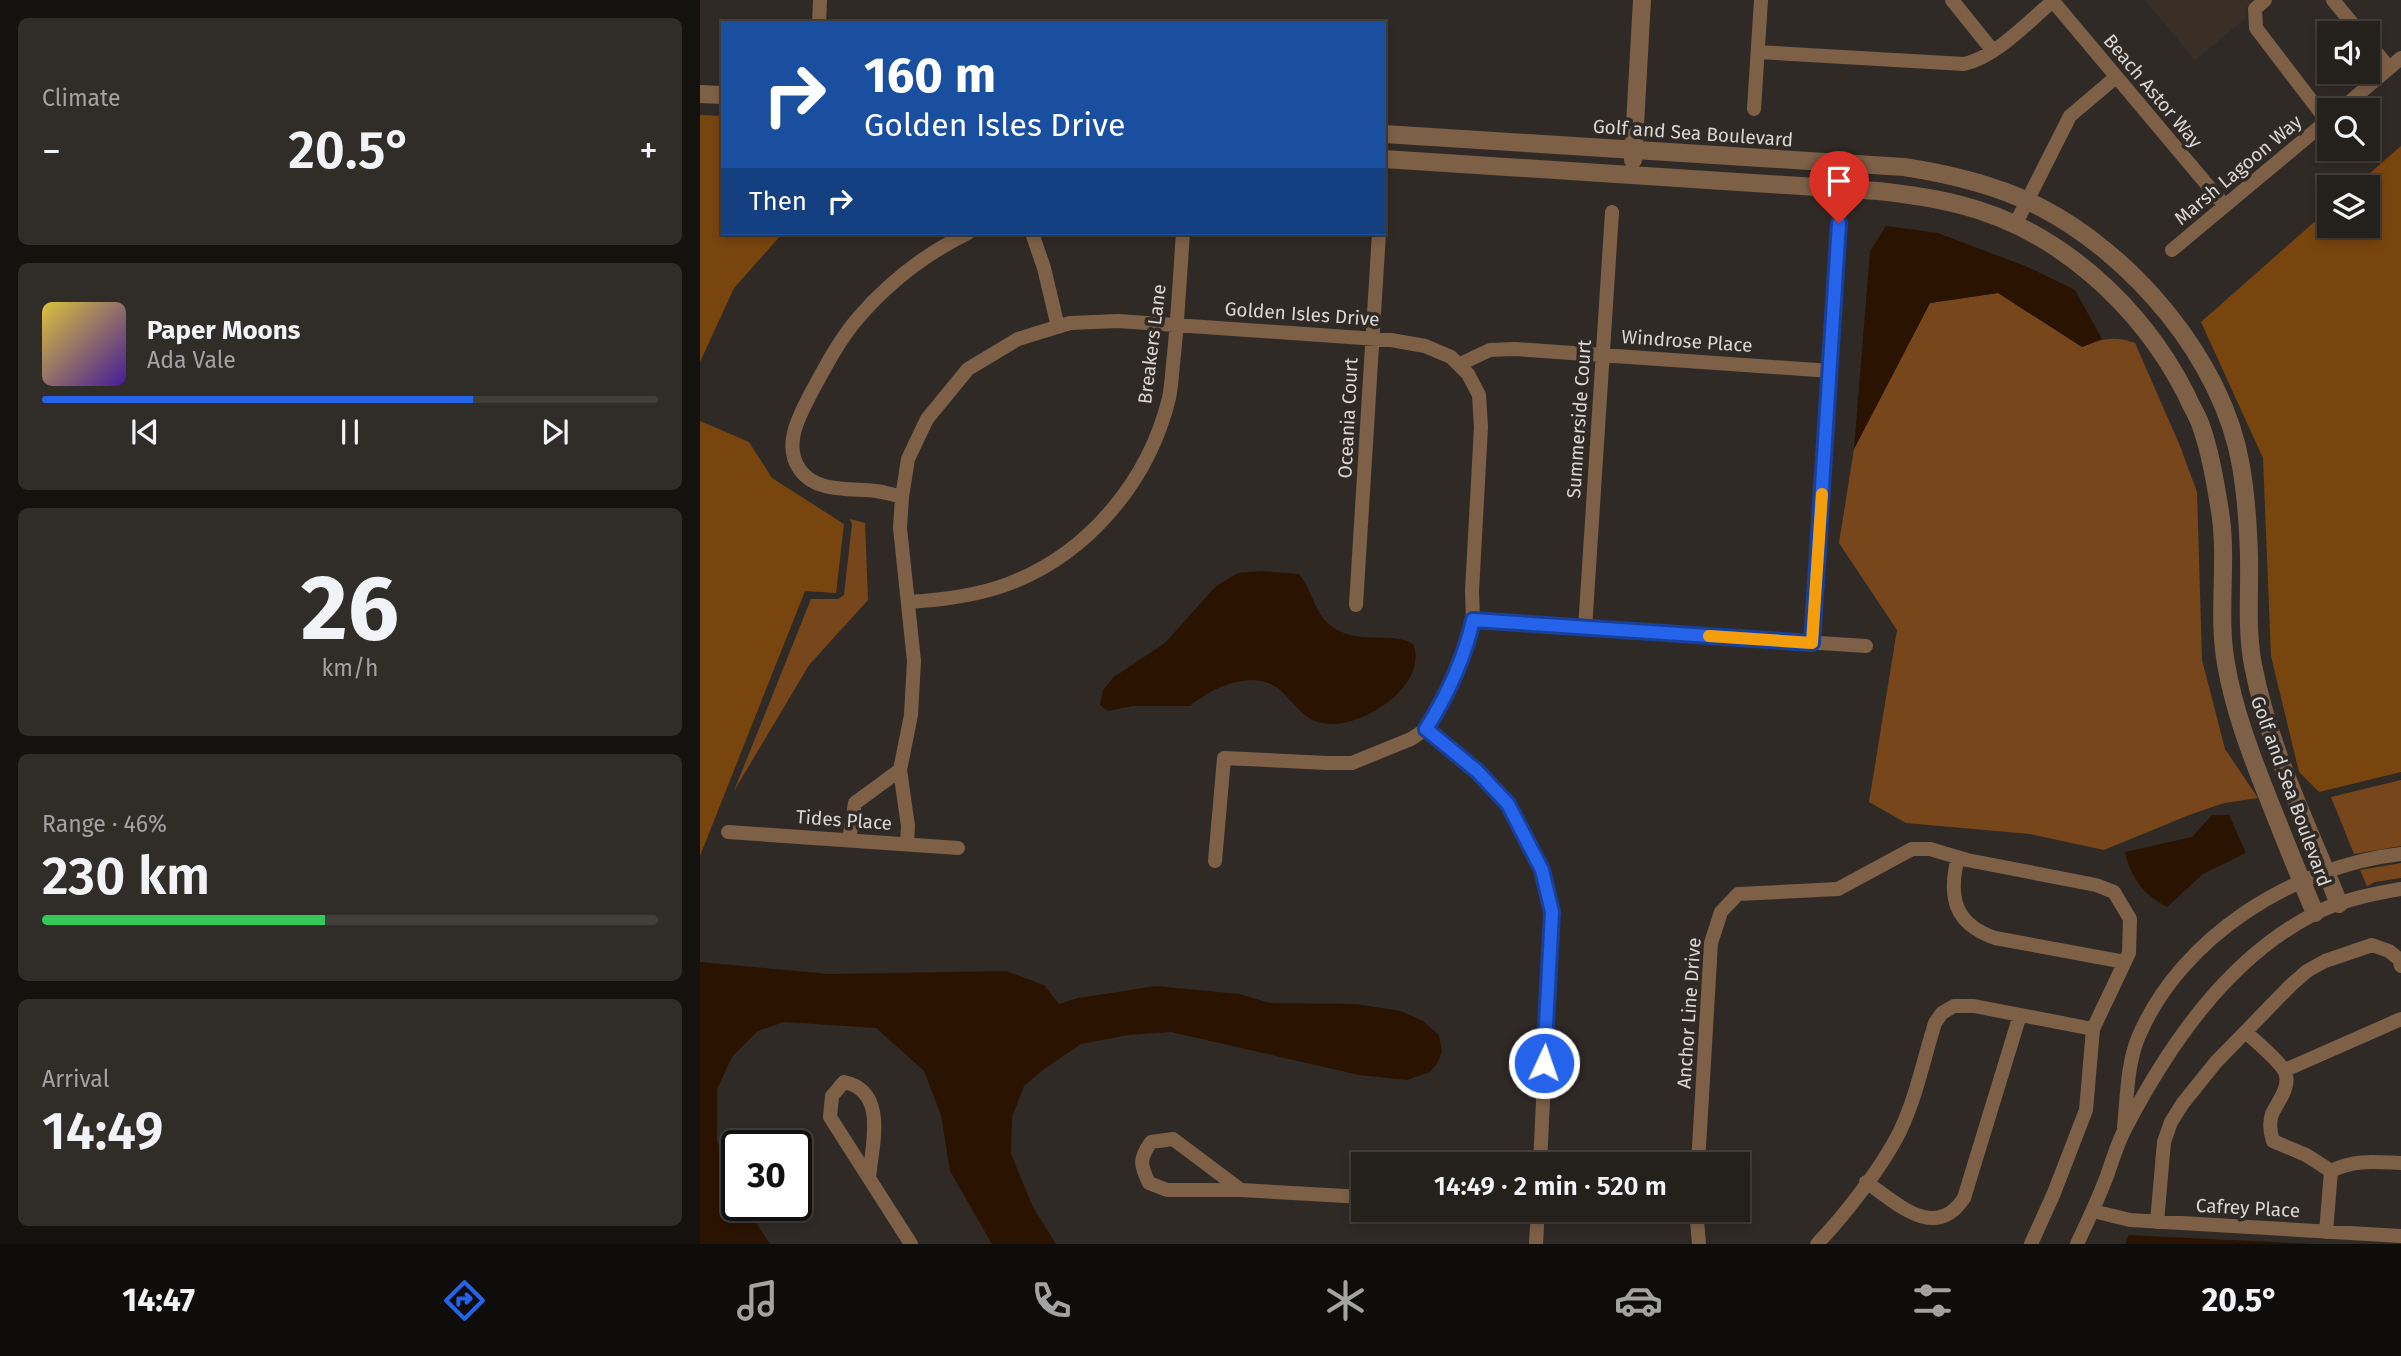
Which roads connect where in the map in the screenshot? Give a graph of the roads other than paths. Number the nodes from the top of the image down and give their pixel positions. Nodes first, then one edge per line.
1 (820, 0) edge
2 (1642, 0) edge
3 (1761, 0) edge
4 (1952, 0) edge
5 (2265, 0) edge
6 (2333, 0) edge
7 (2052, 1) edge
8 (819, 21) edge
9 (2350, 21) edge
10 (1993, 51) junction
11 (1758, 52) junction
12 (2380, 57) edge
13 (2401, 58) edge
14 (2389, 68) junction
15 (2116, 77) junction
16 (700, 94) edge
17 (721, 95) edge
18 (2354, 98) edge
19 (2317, 106) edge
20 (1754, 109) dead end
21 (2317, 129) edge
22 (1386, 134) edge
23 (1633, 150) junction
24 (1386, 159) edge
25 (1632, 174) junction
26 (2026, 201) junction
27 (2225, 206) junction
28 (1612, 212) dead end
29 (1839, 223) dead end
30 (2015, 225) junction
31 (964, 235) edge
32 (1033, 235) edge
33 (1183, 235) edge
34 (1379, 235) edge
35 (2172, 250) dead end
36 (1177, 324) junction
37 (1058, 327) junction
38 (1372, 338) junction
39 (1603, 355) junction
40 (1460, 364) junction
41 (1831, 371) junction
42 (902, 496) junction
43 (909, 602) junction
44 (1356, 605) dead end
45 (1473, 620) junction
46 (1585, 629) junction
47 (1812, 643) junction
48 (1867, 646) dead end
49 (1426, 729) junction
50 (900, 770) junction
51 (728, 832) dead end
52 (849, 840) junction
53 (907, 844) junction
54 (958, 848) dead end
55 (2401, 854) edge
56 (1958, 857) junction
57 (1215, 861) dead end
58 (2326, 872) junction
59 (2301, 881) junction
60 (2401, 888) edge
61 (2339, 904) junction
62 (2315, 913) junction
63 (2125, 962) junction
64 (2401, 966) edge
65 (2020, 1015) junction
66 (2401, 1019) edge
67 (2093, 1029) junction
68 (2246, 1032) junction
69 (2284, 1070) junction
70 (2123, 1132) junction
71 (1541, 1152) edge
72 (1699, 1152) edge
73 (2401, 1163) edge
74 (2331, 1171) junction
75 (869, 1178) junction
76 (1866, 1182) junction
77 (1241, 1190) junction
78 (1351, 1196) edge
79 (2093, 1211) junction
80 (1537, 1222) edge
81 (1697, 1222) edge
82 (2157, 1222) junction
83 (2326, 1232) junction
84 (2401, 1236) edge
85 (1821, 1243) edge
86 (911, 1244) edge
87 (1536, 1244) edge
88 (1699, 1244) edge
89 (2031, 1244) edge
90 (2077, 1244) edge

1 - 8 street
2 - 23 street
3 - 11 street
4 - 10 street
5 - 19 street
6 - 9 street
7 - 10 street
7 - 15 street, Beach Astor Way
10 - 11 street
11 - 20 street
12 - 14 street
13 - 14 street
14 - 18 street
15 - 26 street
15 - 27 street, Beach Astor Way
16 - 17 street
21 - 27 street, Marsh Lagoon Way
22 - 23 street, Golf and Sea Boulevard
23 - 25 street
23 - 26 street, Golf and Sea Boulevard
24 - 25 street, Golf and Sea Boulevard
25 - 30 street, Golf and Sea Boulevard
26 - 30 street
26 - 58 street, Golf and Sea Boulevard
27 - 35 street, Marsh Lagoon Way
28 - 39 street, Summerside Court
29 - 41 street
30 - 59 street, Golf and Sea Boulevard
31 - 42 street
32 - 37 street
33 - 36 street, Breakers Lane
34 - 38 street, Oceania Court
36 - 37 street, Golden Isles Drive
36 - 38 street, Golden Isles Drive
36 - 43 street, Breakers Lane
37 - 42 street, Golden Isles Drive
38 - 40 street, Golden Isles Drive
38 - 44 street, Oceania Court
39 - 40 street, Windrose Place
39 - 41 street, Windrose Place
39 - 46 street, Summerside Court
40 - 45 street
41 - 47 street
42 - 43 street, Golden Isles Drive
43 - 50 street, Golden Isles Drive
45 - 46 street
45 - 49 street
46 - 47 street
47 - 48 street
49 - 57 street
49 - 71 street
50 - 52 street
50 - 53 street, Golden Isles Drive
51 - 52 street, Tides Place
52 - 53 street, Tides Place
53 - 54 street, Tides Place
55 - 58 street
56 - 63 street
56 - 63 street, Anchor Line Drive
56 - 72 street, Anchor Line Drive
58 - 59 street
58 - 61 street, Golf and Sea Boulevard
59 - 62 street, Golf and Sea Boulevard
59 - 70 street
60 - 61 street
61 - 62 street
62 - 70 street
63 - 67 street, Anchor Line Drive
64 - 68 street
65 - 67 street
65 - 76 street
65 - 76 street
66 - 69 street
67 - 89 street, Anchor Line Drive
68 - 69 street
68 - 82 street
69 - 74 street
70 - 79 street
73 - 74 street
74 - 83 street
75 - 75 street
75 - 86 street
76 - 85 street
77 - 77 street
77 - 78 street
79 - 82 street, Cafrey Place
79 - 90 street
80 - 87 street
81 - 88 street
82 - 83 street, Cafrey Place
83 - 84 street, Cafrey Place

